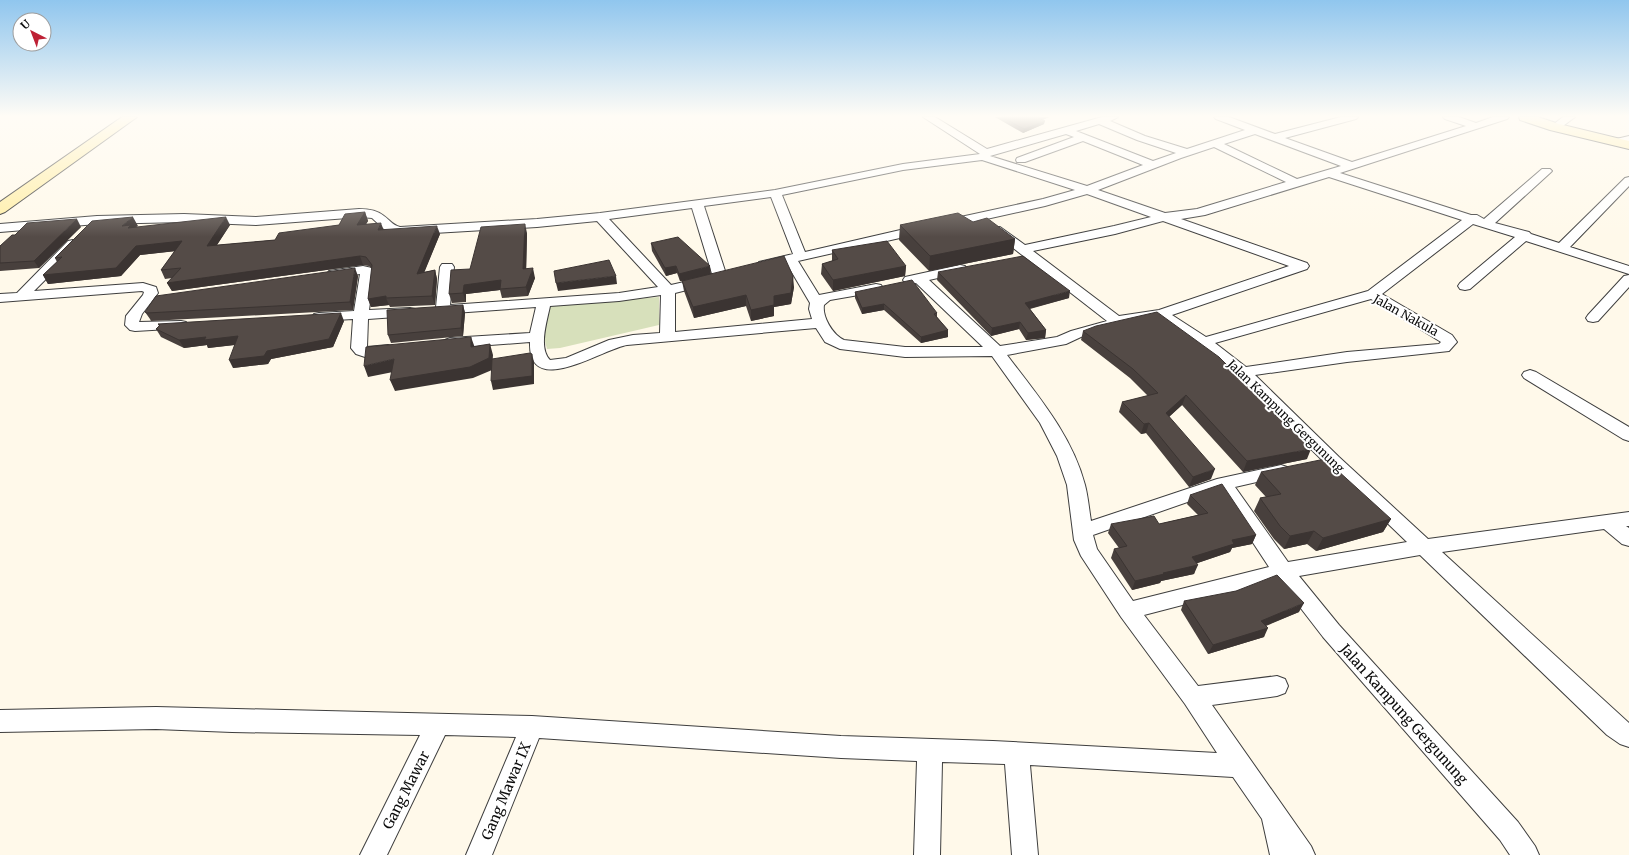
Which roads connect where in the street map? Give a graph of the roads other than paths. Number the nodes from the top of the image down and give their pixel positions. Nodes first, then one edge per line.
1 (74, 157) edge
2 (971, 157) edge
3 (990, 157) edge
4 (1029, 157) edge
5 (1133, 157) edge
6 (1177, 157) edge
7 (1242, 157) edge
8 (1328, 157) edge
9 (1379, 157) edge
10 (1021, 160) dead end
11 (1153, 165) junction
12 (1352, 166) junction
13 (1546, 171) dead end
14 (1330, 173) junction
15 (1629, 180) edge
16 (1296, 183) junction
17 (1086, 190) junction
18 (775, 193) junction
19 (697, 204) junction
20 (0, 209) edge
21 (600, 217) junction
22 (978, 217) junction
23 (1164, 217) junction
24 (1473, 218) junction
25 (97, 220) junction
26 (1487, 223) junction
27 (0, 228) edge
28 (1525, 235) junction
29 (1562, 248) junction
30 (1023, 255) junction
31 (795, 257) junction
32 (977, 266) edge
33 (446, 267) dead end
34 (750, 269) edge
35 (1629, 270) edge
36 (735, 273) edge
37 (324, 275) edge
38 (720, 276) junction
39 (919, 278) junction
40 (1629, 279) edge
41 (1465, 286) dead end
42 (668, 290) junction
43 (1373, 294) junction
44 (21, 296) junction
45 (0, 298) edge
46 (161, 298) edge
47 (145, 301) junction
48 (544, 302) junction
49 (816, 303) junction
50 (444, 309) junction
51 (361, 314) junction
52 (1161, 314) junction
53 (306, 318) edge
54 (1593, 318) dead end
55 (1116, 322) junction
56 (821, 323) junction
57 (197, 324) edge
58 (537, 337) junction
59 (667, 337) junction
60 (1204, 342) junction
61 (434, 345) edge
62 (403, 348) edge
63 (996, 351) junction
64 (1244, 372) junction
65 (1530, 375) dead end
66 (1629, 435) edge
67 (1333, 461) junction
68 (1223, 483) junction
69 (1629, 519) edge
70 (1608, 522) junction
71 (1082, 531) junction
72 (1629, 539) edge
73 (1424, 547) junction
74 (1284, 571) junction
75 (1128, 611) junction
76 (1277, 686) dead end
77 (1193, 697) junction
78 (0, 721) edge
79 (438, 724) junction
80 (532, 727) junction
81 (1629, 736) edge
82 (930, 750) junction
83 (1017, 754) junction
84 (1240, 766) junction
85 (1273, 812) junction
86 (373, 855) edge
87 (479, 855) edge
88 (927, 855) edge
89 (1025, 855) edge
90 (1283, 855) edge
91 (1302, 855) edge
92 (1526, 855) edge

1 - 20 street
2 - 18 street
3 - 17 street
4 - 10 street
5 - 11 street
6 - 11 street
7 - 16 street
8 - 12 street
9 - 12 street
11 - 17 street
12 - 14 street
13 - 26 street
14 - 16 street
14 - 24 street
15 - 29 street
16 - 23 street
17 - 22 street
17 - 23 street
18 - 19 street
18 - 31 street
19 - 21 street
19 - 38 street
21 - 25 street
21 - 42 street
22 - 30 street
22 - 31 street
23 - 30 street
23 - 52 street
24 - 26 street
24 - 43 street
25 - 27 street
25 - 44 street
26 - 28 street
28 - 29 street
28 - 41 street
29 - 35 street
30 - 55 street
31 - 34 street
31 - 49 street
32 - 39 street
33 - 50 street
36 - 38 street
37 - 51 street
38 - 42 street
39 - 49 street
39 - 63 street
40 - 54 street
42 - 48 street
42 - 59 street
43 - 60 street, Jalan Nakula
43 - 64 street, Jalan Nakula
44 - 45 street
44 - 47 street
46 - 47 street
47 - 57 street
48 - 50 street
48 - 58 street
49 - 56 street
50 - 51 street
51 - 53 street
51 - 62 street
52 - 55 street
52 - 60 street, Jalan Kampung Gergunung
55 - 63 street
56 - 59 street
56 - 63 street
58 - 59 street
58 - 61 street
60 - 64 street, Jalan Kampung Gergunung
63 - 71 street
64 - 67 street, Jalan Kampung Gergunung
65 - 66 street
67 - 68 street
67 - 73 street, Jalan Kampung Gergunung
68 - 71 street
68 - 74 street, Jalan Kampung Gergunung
69 - 70 street
70 - 72 street
70 - 73 street
71 - 75 street
73 - 74 street
73 - 81 street, Jalan Kampung Gergunung
74 - 75 street
74 - 92 street, Jalan Kampung Gergunung
75 - 77 street
76 - 77 street
77 - 84 street
78 - 79 street
79 - 80 street
79 - 86 street, Gang Mawar
80 - 82 street
80 - 87 street, Gang Mawar IX
82 - 83 street
82 - 88 street
83 - 84 street
83 - 89 street
84 - 85 street
85 - 90 street
85 - 91 street

